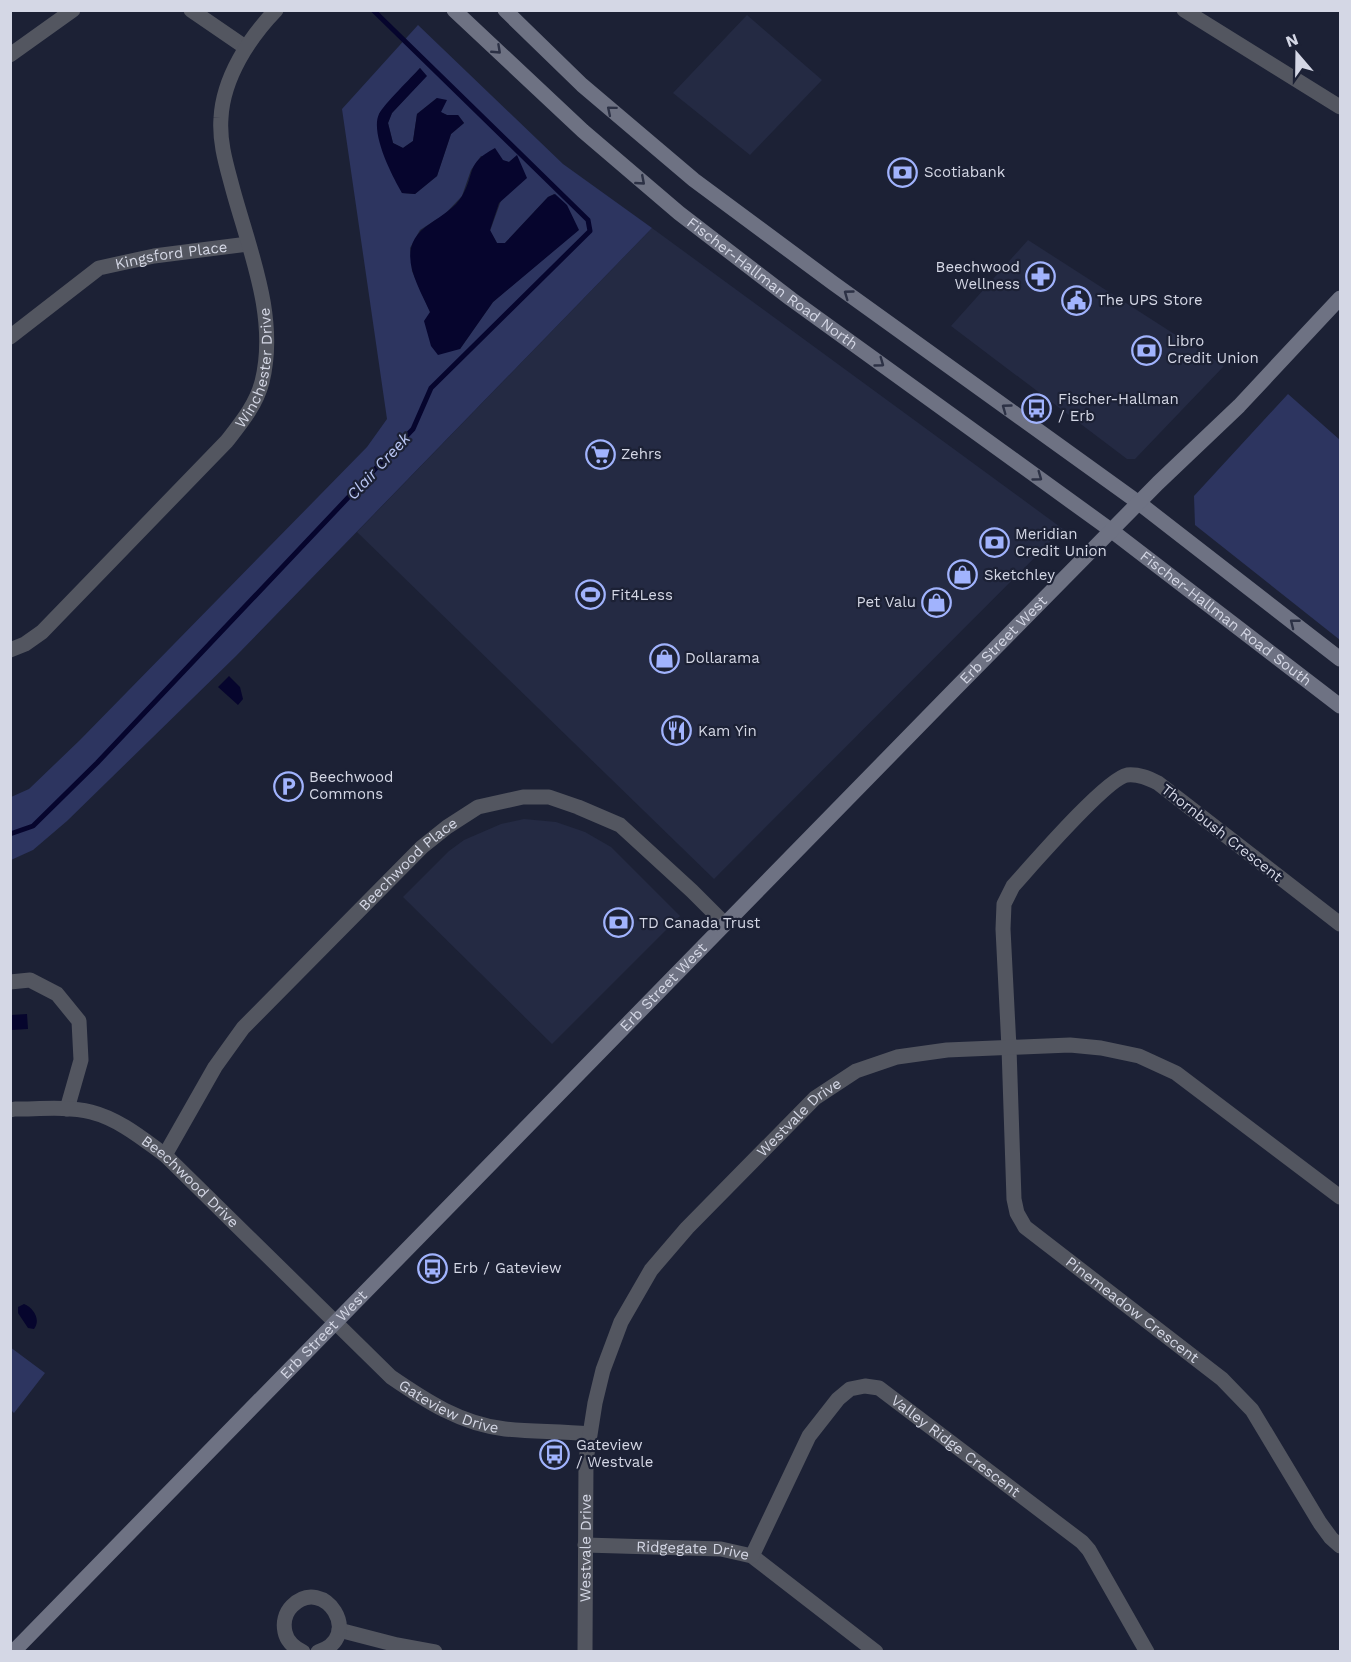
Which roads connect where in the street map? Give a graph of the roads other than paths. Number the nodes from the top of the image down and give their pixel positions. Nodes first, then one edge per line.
1 (73, 10) edge
2 (191, 10) edge
3 (276, 10) edge
4 (454, 10) edge
5 (505, 10) edge
6 (1184, 10) edge
7 (245, 47) junction
8 (10, 55) edge
9 (1341, 106) edge
10 (248, 244) junction
11 (1341, 298) edge
12 (10, 337) edge
13 (1138, 503) junction
14 (1112, 531) junction
15 (10, 650) edge
16 (1341, 659) edge
17 (1341, 706) edge
18 (725, 924) junction
19 (1341, 924) edge
20 (10, 982) edge
21 (1009, 1048) junction
22 (67, 1109) junction
23 (10, 1110) edge
24 (165, 1155) junction
25 (1341, 1197) edge
26 (336, 1322) junction
27 (590, 1434) junction
28 (585, 1545) junction
29 (1341, 1546) edge
30 (752, 1556) junction
31 (339, 1630) junction
32 (13, 1652) edge
33 (303, 1652) edge
34 (318, 1652) edge
35 (435, 1652) edge
36 (585, 1652) edge
37 (876, 1652) edge
38 (1147, 1652) edge

1 - 8 street
2 - 7 street
3 - 7 street, Winchester Drive
4 -> 14 main road, Fischer-Hallman Road North
13 -> 5 main road
6 - 9 street
7 - 10 street, Winchester Drive
10 - 12 street, Kingsford Place
10 - 15 street, Winchester Drive
11 - 13 main road, Erb Street West
13 - 14 main road, Erb Street West
16 -> 13 main road
14 - 17 main road, Fischer-Hallman Road South
14 - 18 main road, Erb Street West
18 - 24 street, Beechwood Place
18 - 26 main road, Erb Street West
19 - 21 street, Thornbush Crescent
20 - 22 street
21 - 25 street, Westvale Drive
21 - 27 street, Westvale Drive
21 - 29 street, Pinemeadow Crescent
22 - 23 street, Beechwood Drive
22 - 24 street, Beechwood Drive
24 - 26 street, Beechwood Drive
26 - 27 street, Gateview Drive
26 - 32 main road, Erb Street West
27 - 28 street, Westvale Drive
28 - 30 street, Ridgegate Drive
28 - 36 street, Westvale Drive
30 - 37 street, Ridgegate Drive
30 - 38 street, Valley Ridge Crescent
31 - 33 street
31 - 34 street
31 - 35 street

